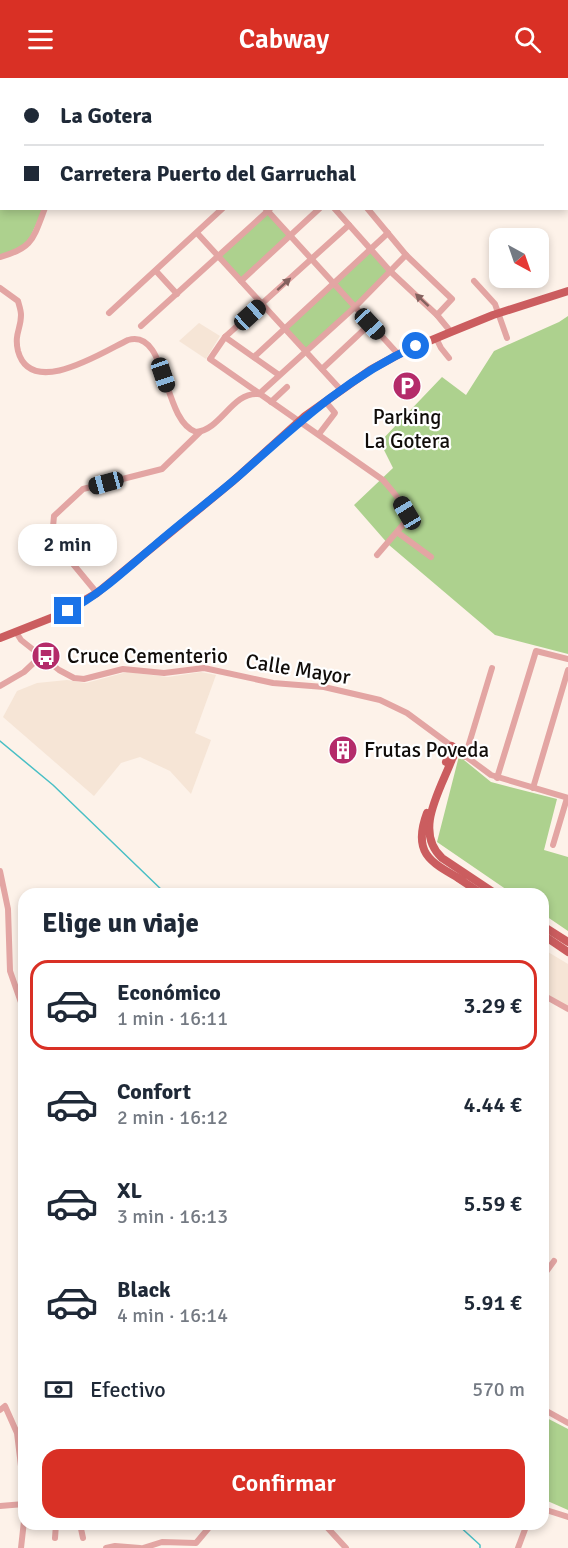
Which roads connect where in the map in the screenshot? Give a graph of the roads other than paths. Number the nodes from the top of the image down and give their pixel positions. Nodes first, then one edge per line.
1 (44, 210) edge
2 (221, 210) edge
3 (267, 210) edge
4 (269, 210) edge
5 (318, 210) edge
6 (336, 210) edge
7 (369, 210) edge
8 (349, 225) junction
9 (197, 233) junction
10 (388, 233) junction
11 (290, 236) junction
12 (371, 249) junction
13 (406, 255) junction
14 (218, 256) junction
15 (0, 257) edge
16 (311, 259) junction
17 (156, 271) junction
18 (390, 271) junction
19 (241, 281) junction
20 (474, 281) dead end
21 (334, 284) junction
22 (0, 288) edge
23 (568, 291) edge
24 (177, 294) junction
25 (262, 303) junction
26 (355, 307) junction
27 (109, 313) dead end
28 (499, 313) junction
29 (437, 315) junction
30 (370, 324) junction
31 (141, 327) dead end
32 (285, 328) junction
33 (451, 332) junction
34 (225, 337) junction
35 (436, 338) junction
36 (507, 338) dead end
37 (306, 351) junction
38 (398, 354) junction
39 (254, 357) junction
40 (449, 358) dead end
41 (322, 369) junction
42 (279, 375) junction
43 (287, 387) dead end
44 (341, 390) junction
45 (259, 394) junction
46 (325, 401) junction
47 (271, 402) junction
48 (300, 421) junction
49 (200, 432) junction
50 (319, 434) junction
51 (397, 532) junction
52 (377, 555) dead end
53 (431, 557) dead end
54 (97, 593) junction
55 (16, 632) junction
56 (0, 638) edge
57 (41, 656) junction
58 (568, 659) edge
59 (492, 668) dead end
60 (568, 670) edge
61 (0, 686) edge
62 (454, 748) junction
63 (465, 757) junction
64 (497, 778) junction
65 (533, 788) junction
66 (567, 798) edge
67 (553, 845) dead end
68 (447, 861) junction
69 (0, 871) edge
70 (462, 880) junction
71 (473, 888) edge
72 (487, 888) edge
73 (3, 896) edge
74 (549, 930) edge
75 (549, 939) edge
76 (568, 942) edge
77 (568, 952) edge
78 (18, 994) edge
79 (549, 999) edge
80 (568, 1010) edge
81 (554, 1261) dead end
82 (549, 1268) edge
83 (3, 1408) edge
84 (549, 1412) edge
85 (568, 1423) edge
86 (18, 1441) edge
87 (18, 1504) edge
88 (0, 1506) edge
89 (549, 1511) edge
90 (568, 1516) edge
91 (23, 1530) edge
92 (56, 1530) edge
93 (81, 1530) edge
94 (207, 1530) edge
95 (330, 1530) edge
96 (525, 1530) edge
97 (55, 1538) dead end
98 (83, 1538) dead end
99 (21, 1548) edge
100 (106, 1548) edge
101 (141, 1548) edge
102 (346, 1548) edge
103 (518, 1548) edge

1 - 15 street
2 - 9 street
3 - 14 street
4 - 11 street
5 - 11 street
6 - 8 street
7 - 10 street
8 - 12 street
8 - 16 street
9 - 14 street
9 - 17 street
10 - 12 street
10 - 13 street
11 - 16 street
11 - 19 street
12 - 18 street
12 - 21 street
13 - 18 street
13 - 29 street
14 - 19 street
14 - 24 street
16 - 21 street
25 -> 16 street
17 - 24 street
17 - 27 street
18 - 26 street
29 -> 18 street
19 - 25 street
20 - 28 street
21 - 26 street
21 - 32 street
22 - 49 street
23 - 28 main road
24 - 31 street
25 - 32 street
25 - 34 street
26 - 30 street
26 - 37 street
28 - 33 main road
28 - 36 street
29 - 33 street
30 - 38 street
30 - 41 street
32 - 37 street
32 - 39 street
33 - 35 main road
34 - 39 street
34 - 45 street
35 - 38 main road
35 - 40 street
37 - 41 street
37 - 42 street
38 - 44 main road
39 - 42 street
41 - 44 street
42 - 45 street
43 - 47 street
44 - 46 main road
45 - 47 street
45 - 49 street
46 - 48 main road
46 - 50 street
47 - 48 street
48 - 50 street
48 - 54 main road
49 - 54 street
50 - 51 street
51 - 52 street
51 - 53 street
54 - 55 main road
55 - 56 main road
55 - 57 street, Calle Mayor
57 - 61 street
57 - 62 street, Calle Mayor
58 - 64 street
59 - 63 street
60 - 65 street
62 - 63 street, Calle Mayor
62 - 68 main road
62 - 70 main road
63 - 64 street, Calle Mayor
64 - 65 street, Calle Mayor
65 - 66 street, Calle Mayor
66 - 67 street
68 - 70 main road
68 - 72 main road
69 - 73 street
70 - 71 main road
73 - 78 street
74 - 76 main road
75 - 77 main road
79 - 80 street
81 - 82 street
83 - 86 street
84 - 85 street
87 - 88 street
89 - 90 street
91 - 99 street
92 - 97 street
93 - 98 street
94 - 101 street
95 - 102 street
96 - 103 street
100 - 101 street

